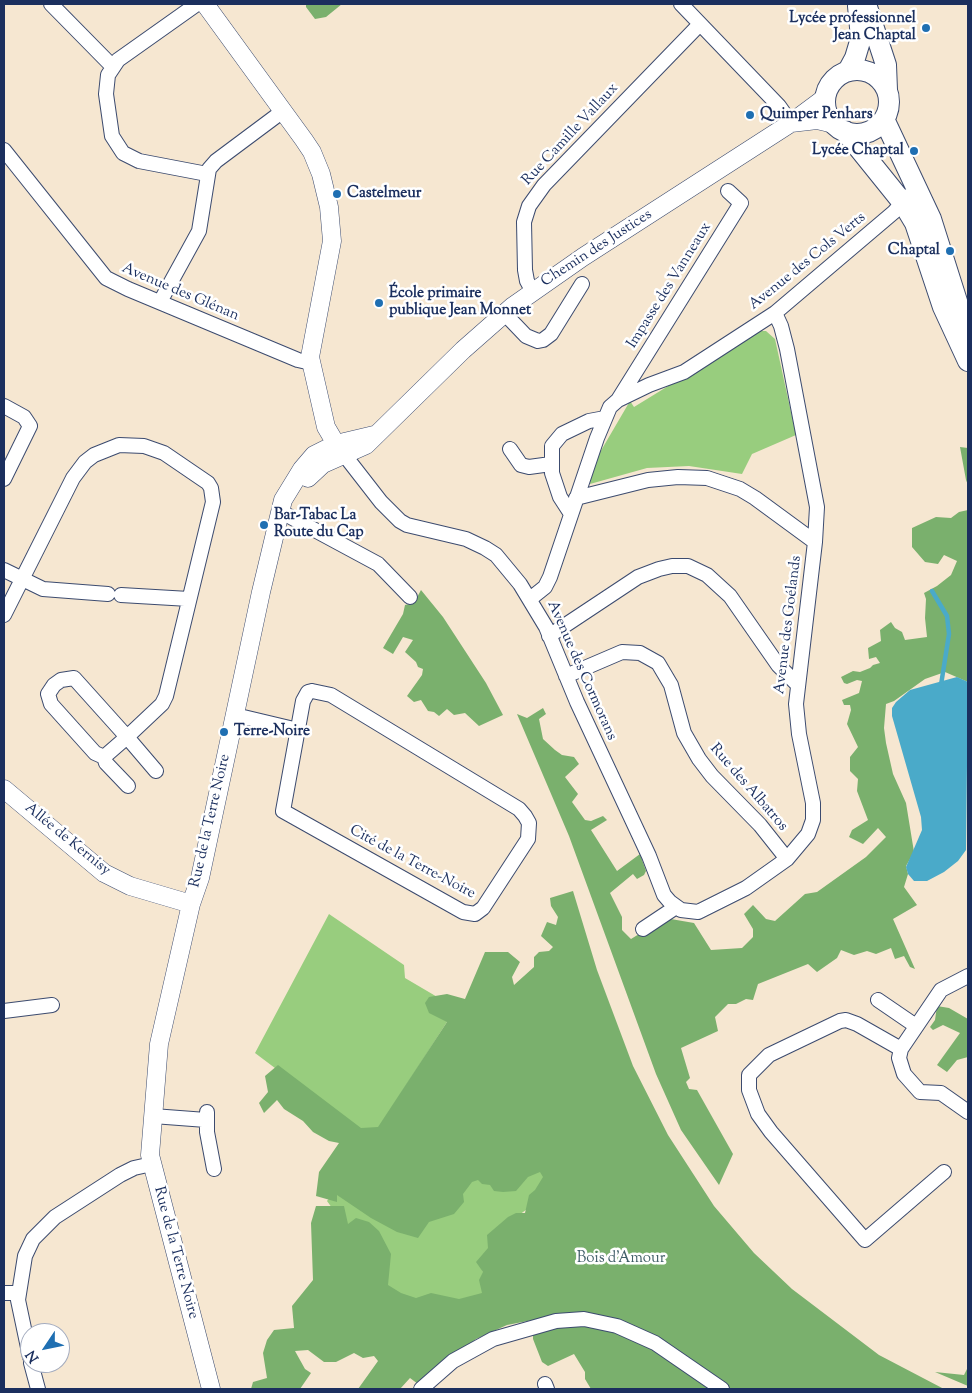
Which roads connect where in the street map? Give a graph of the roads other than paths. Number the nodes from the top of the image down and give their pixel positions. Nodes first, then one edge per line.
1 (50, 4) edge
2 (197, 4) edge
3 (205, 4) edge
4 (680, 4) edge
5 (858, 4) edge
6 (866, 4) edge
7 (700, 24) junction
8 (112, 66) junction
9 (848, 71) junction
10 (887, 90) junction
11 (826, 97) junction
12 (283, 111) junction
13 (791, 123) junction
14 (881, 123) junction
15 (840, 128) junction
16 (4, 150) edge
17 (208, 174) junction
18 (728, 192) dead end
19 (903, 203) junction
20 (931, 219) junction
21 (582, 284) dead end
22 (533, 292) junction
23 (160, 302) junction
24 (775, 312) junction
25 (504, 313) junction
26 (968, 336) edge
27 (968, 361) edge
28 (311, 363) junction
29 (618, 400) junction
30 (4, 406) edge
31 (605, 418) junction
32 (510, 449) dead end
33 (340, 450) junction
34 (314, 463) joint
35 (551, 464) junction
36 (4, 479) edge
37 (576, 498) junction
38 (570, 514) junction
39 (282, 521) junction
40 (815, 542) junction
41 (4, 570) edge
42 (21, 580) junction
43 (410, 597) dead end
44 (189, 599) junction
45 (530, 599) junction
46 (4, 615) edge
47 (549, 636) junction
48 (566, 676) junction
49 (797, 684) junction
50 (235, 715) junction
51 (298, 730) junction
52 (127, 737) junction
53 (104, 757) junction
54 (156, 771) dead end
55 (128, 786) dead end
56 (4, 789) edge
57 (787, 859) junction
58 (191, 904) junction
59 (676, 906) junction
60 (644, 929) dead end
61 (968, 976) edge
62 (878, 1000) dead end
63 (52, 1005) dead end
64 (4, 1011) edge
65 (916, 1026) junction
66 (901, 1049) junction
67 (968, 1112) edge
68 (153, 1116) junction
69 (152, 1164) junction
70 (214, 1169) dead end
71 (944, 1172) dead end
72 (4, 1293) edge
73 (18, 1293) junction
74 (22, 1323) edge
75 (34, 1373) edge
76 (38, 1389) edge
77 (211, 1389) edge
78 (422, 1389) edge
79 (722, 1389) edge

1 - 8 street
2 - 8 street
3 - 12 street
4 - 7 street
5 - 9 main road
6 - 10 main road
7 - 13 street
7 - 22 street, Rue Camille Vallaux
8 - 17 street
9 - 10 main road
9 - 11 main road
10 - 14 main road
11 - 13 street, Chemin des Justices
11 - 15 main road
12 - 17 street
12 - 28 street
13 - 15 street, Chemin des Justices
13 - 22 street, Chemin des Justices
14 - 15 main road
14 - 19 street
14 - 20 main road
15 - 19 main road
16 - 23 street, Avenue des Glénan
17 - 23 street
18 - 29 street, Impasse des Vanneaux
19 - 20 street
19 - 24 street, Avenue des Cols Verts
19 - 27 main road
20 - 26 main road
21 - 25 street
22 - 25 street, Chemin des Justices
23 - 28 street, Avenue des Glénan
24 - 29 street, Avenue des Cols Verts
24 - 40 street, Avenue des Goélands
25 - 33 street, Chemin des Justices
28 - 33 street
29 - 31 street
30 - 36 street
31 - 35 street
31 - 37 street
32 - 35 street
33 - 34 street, Chemin des Justices
33 - 45 street, Avenue des Cormorans
34 - 39 street, Rue de la Terre Noire
35 - 38 street
37 - 38 street
37 - 40 street
38 - 45 street
39 - 43 street
39 - 50 street, Rue de la Terre Noire
40 - 49 street, Avenue des Goélands
41 - 42 street
42 - 44 street
42 - 44 street
42 - 46 street
44 - 52 street
45 - 47 street, Avenue des Cormorans
47 - 48 street, Avenue des Cormorans
47 - 49 street
48 - 57 street, Rue des Albatros
48 - 59 street, Avenue des Cormorans
49 - 57 street, Avenue des Goélands
50 - 51 street
50 - 58 street, Rue de la Terre Noire
51 - 51 street, Cité de la Terre-Noire
52 - 53 street
52 - 53 street
52 - 54 street
53 - 55 street
56 - 58 street, Allée de Kernisy
57 - 59 street, Avenue des Goélands
58 - 68 street, Rue de la Terre Noire
59 - 60 street
61 - 65 street
62 - 65 street
63 - 64 street
65 - 66 street
66 - 67 street
66 - 71 street
68 - 69 street, Rue de la Terre Noire
68 - 70 street
69 - 73 street
69 - 77 street, Rue de la Terre Noire
72 - 73 street
73 - 74 street
75 - 76 street
78 - 79 street

